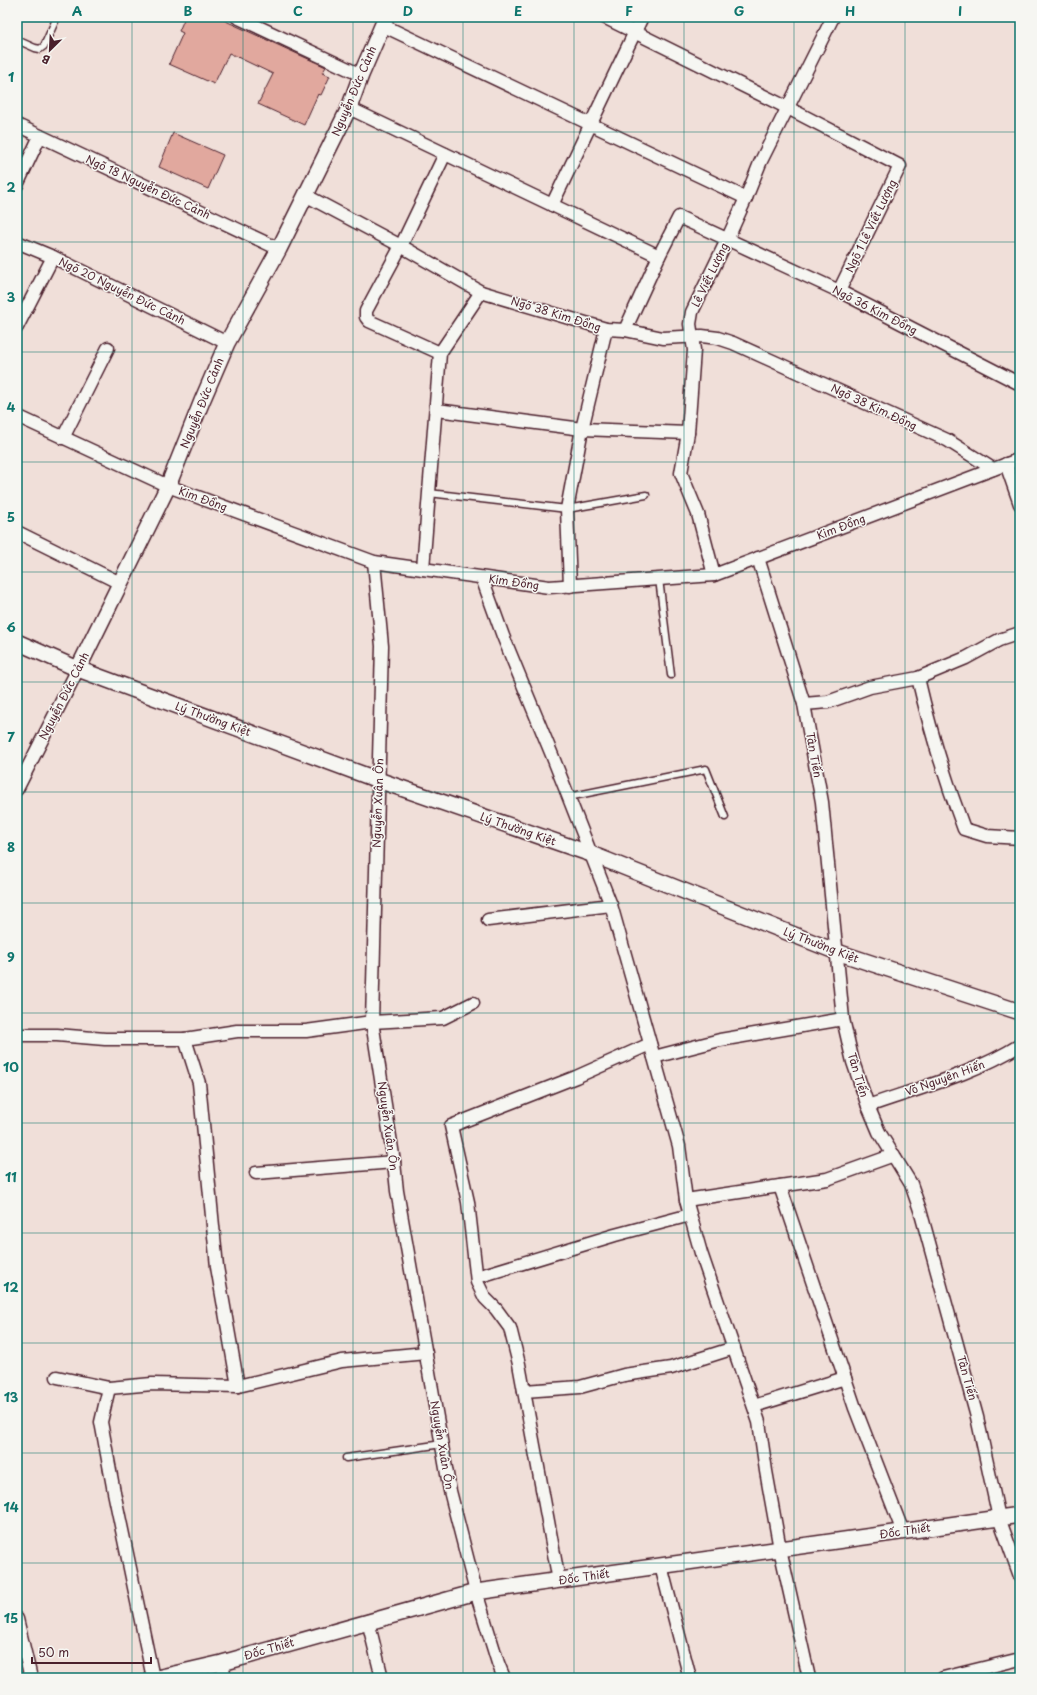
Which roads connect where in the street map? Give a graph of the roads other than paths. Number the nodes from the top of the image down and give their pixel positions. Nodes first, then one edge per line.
1 (57, 17) edge
2 (237, 17) edge
3 (604, 17) edge
4 (642, 17) edge
5 (833, 17) edge
6 (384, 21) edge
7 (635, 32) junction
8 (17, 40) edge
9 (361, 75) junction
10 (349, 108) junction
11 (788, 108) junction
12 (590, 124) junction
13 (17, 125) edge
14 (40, 136) junction
15 (445, 154) junction
16 (17, 185) edge
17 (305, 195) junction
18 (746, 198) junction
19 (552, 205) junction
20 (727, 240) junction
21 (17, 242) edge
22 (401, 246) junction
23 (279, 249) junction
24 (659, 256) junction
25 (53, 257) junction
26 (839, 291) junction
27 (481, 292) junction
28 (17, 327) edge
29 (606, 329) junction
30 (625, 330) junction
31 (691, 335) junction
32 (227, 343) junction
33 (108, 348) dead end
34 (440, 353) junction
35 (1020, 384) edge
36 (437, 410) junction
37 (17, 416) edge
38 (582, 429) junction
39 (688, 433) junction
40 (63, 438) junction
41 (1020, 458) edge
42 (1006, 464) junction
43 (993, 468) junction
44 (168, 486) junction
45 (429, 493) junction
46 (646, 495) dead end
47 (1020, 504) edge
48 (567, 509) junction
49 (17, 532) edge
50 (758, 558) junction
51 (374, 562) junction
52 (423, 569) junction
53 (714, 575) junction
54 (482, 578) junction
55 (658, 579) junction
56 (120, 583) junction
57 (570, 586) junction
58 (1020, 633) edge
59 (17, 642) edge
60 (78, 669) junction
61 (671, 675) dead end
62 (918, 678) junction
63 (804, 704) junction
64 (378, 780) junction
65 (17, 789) edge
66 (568, 797) junction
67 (725, 817) dead end
68 (1020, 838) edge
69 (591, 854) junction
70 (611, 905) junction
71 (488, 920) dead end
72 (837, 952) junction
73 (473, 1003) dead end
74 (1020, 1012) edge
75 (843, 1019) junction
76 (372, 1022) junction
77 (17, 1036) edge
78 (185, 1038) junction
79 (650, 1044) junction
80 (1020, 1045) edge
81 (654, 1057) junction
82 (868, 1106) junction
83 (894, 1155) junction
84 (394, 1162) junction
85 (256, 1173) dead end
86 (780, 1186) junction
87 (686, 1200) junction
88 (690, 1215) junction
89 (477, 1277) junction
90 (734, 1348) junction
91 (426, 1353) junction
92 (57, 1377) dead end
93 (845, 1378) junction
94 (238, 1386) junction
95 (109, 1388) junction
96 (524, 1391) junction
97 (754, 1406) junction
98 (442, 1444) junction
99 (346, 1458) dead end
100 (1020, 1515) edge
101 (999, 1518) junction
102 (903, 1532) junction
103 (780, 1549) junction
104 (661, 1566) junction
105 (1020, 1576) edge
106 (559, 1581) junction
107 (476, 1592) junction
108 (17, 1619) edge
109 (368, 1621) junction
110 (1020, 1659) edge
111 (222, 1662) junction
112 (31, 1678) edge
113 (153, 1678) edge
114 (157, 1678) edge
115 (225, 1678) edge
116 (382, 1678) edge
117 (504, 1678) edge
118 (690, 1678) edge
119 (809, 1678) edge
120 (943, 1678) edge

1 - 8 lane
2 - 9 street
3 - 7 street
4 - 7 street
5 - 11 street, Lê Viết Lượng
6 - 9 street, Nguyễn Đức Cảnh
6 - 12 street
7 - 11 street
7 - 12 street
9 - 10 street, Nguyễn Đức Cảnh
10 - 15 street
10 - 17 street, Nguyễn Đức Cảnh
11 - 18 street, Lê Viết Lượng
11 - 26 street, Ngõ 1 Lê Viết Lượng
12 - 18 street
12 - 19 street
13 - 14 street, Ngõ 18 Nguyễn Đức Cảnh
14 - 16 street
14 - 23 street, Ngõ 18 Nguyễn Đức Cảnh
15 - 19 street
15 - 22 street
17 - 22 street, Ngõ 38 Kim Đồng
17 - 23 street, Nguyễn Đức Cảnh
18 - 20 street, Lê Viết Lượng
19 - 24 street
20 - 24 street, Ngõ 36 Kim Đồng
20 - 26 street, Ngõ 36 Kim Đồng
20 - 31 street, Lê Viết Lượng
21 - 25 street, Ngõ 20 Nguyễn Đức Cảnh
22 - 27 street, Ngõ 38 Kim Đồng
22 - 34 street
23 - 32 street, Nguyễn Đức Cảnh
24 - 30 street
25 - 28 street
25 - 32 street, Ngõ 20 Nguyễn Đức Cảnh
26 - 35 street, Ngõ 36 Kim Đồng
27 - 29 street, Ngõ 38 Kim Đồng
27 - 34 street
29 - 30 street, Ngõ 38 Kim Đồng
29 - 38 street
30 - 31 street, Ngõ 38 Kim Đồng
31 - 39 street, Lê Viết Lượng
31 - 43 street, Ngõ 38 Kim Đồng
32 - 44 street, Nguyễn Đức Cảnh
33 - 40 street
34 - 36 street
36 - 38 street
36 - 45 street
37 - 40 street, Kim Đồng
38 - 39 street
38 - 48 street
39 - 53 street, Lê Viết Lượng
40 - 44 street, Kim Đồng
41 - 42 street, Kim Đồng
42 - 43 street, Kim Đồng
42 - 47 street
43 - 50 street, Kim Đồng
44 - 51 street, Kim Đồng
44 - 56 street, Nguyễn Đức Cảnh
45 - 48 lane
45 - 52 street
46 - 48 lane
48 - 57 street
49 - 56 street
50 - 53 street, Kim Đồng
50 - 63 street, Tân Tiến
51 - 52 street, Kim Đồng
51 - 64 street, Nguyễn Xuân Ôn
52 - 54 street, Kim Đồng
53 - 55 street, Kim Đồng
54 - 57 street, Kim Đồng
54 - 66 street
55 - 57 street, Kim Đồng
55 - 61 lane
56 - 60 street, Nguyễn Đức Cảnh
58 - 62 street
59 - 60 street, Lý Thường Kiệt
60 - 64 street, Lý Thường Kiệt
60 - 65 street, Nguyễn Đức Cảnh
62 - 63 street
62 - 68 street
63 - 72 street, Tân Tiến
64 - 69 street, Lý Thường Kiệt
64 - 76 street, Nguyễn Xuân Ôn
66 - 67 lane
66 - 69 street
69 - 70 street
69 - 72 street, Lý Thường Kiệt
70 - 71 street
70 - 79 street
72 - 74 street, Lý Thường Kiệt
72 - 75 street, Tân Tiến
73 - 76 street
75 - 81 street
75 - 82 street, Tân Tiến
76 - 78 street
76 - 84 street, Nguyễn Xuân Ôn
77 - 78 street
78 - 94 street
79 - 81 street
79 - 89 street
80 - 82 street, Võ Nguyên Hiến
81 - 87 street
82 - 83 street, Tân Tiến
83 - 86 street
83 - 101 street, Tân Tiến
84 - 85 street
84 - 91 street, Nguyễn Xuân Ôn
86 - 87 street
86 - 93 street
87 - 88 street
88 - 89 street
88 - 90 street
89 - 96 street
90 - 96 street
90 - 97 street
91 - 94 street
91 - 98 street, Nguyễn Xuân Ôn
92 - 95 street
93 - 97 street
93 - 102 street
94 - 95 street
95 - 113 street
96 - 106 street
97 - 103 street
98 - 99 lane
98 - 107 street, Nguyễn Xuân Ôn
100 - 101 street, Đốc Thiết
101 - 102 street, Đốc Thiết
101 - 105 street, Tân Tiến
102 - 103 street, Đốc Thiết
103 - 104 street, Đốc Thiết
103 - 119 street
104 - 106 street, Đốc Thiết
104 - 118 street
106 - 107 street, Đốc Thiết
107 - 109 street, Đốc Thiết
107 - 117 street, Nguyễn Xuân Ôn
108 - 112 street
109 - 111 street, Đốc Thiết
109 - 116 street
110 - 120 street
111 - 114 street, Đốc Thiết
111 - 115 street

